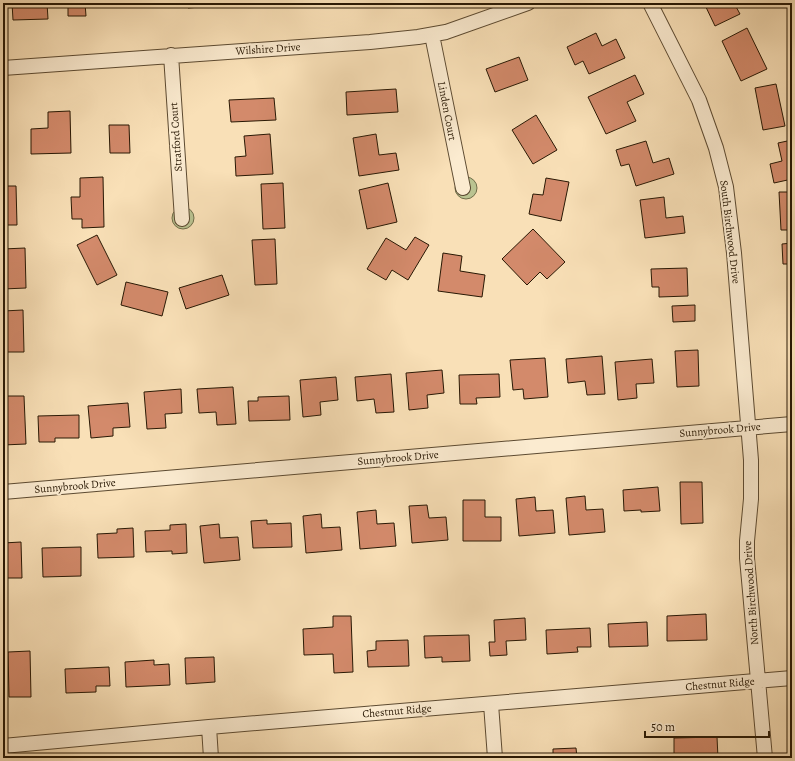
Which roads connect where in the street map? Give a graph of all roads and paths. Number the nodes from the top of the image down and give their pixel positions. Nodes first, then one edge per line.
1 (528, 3) edge
2 (650, 3) edge
3 (432, 35) junction
4 (171, 55) junction
5 (3, 68) edge
6 (462, 188) dead end
7 (182, 219) dead end
8 (792, 424) edge
9 (748, 428) junction
10 (3, 492) edge
11 (792, 678) edge
12 (758, 681) junction
13 (491, 704) junction
14 (208, 727) junction
15 (3, 746) edge
16 (211, 758) edge
17 (496, 758) edge
18 (765, 758) edge

1 - 3 street, Wilshire Drive
2 - 9 street, South Birchwood Drive
3 - 4 street, Wilshire Drive
3 - 6 street, Linden Court
4 - 5 street, Wilshire Drive
4 - 7 street, Stratford Court
8 - 9 street, Sunnybrook Drive
9 - 10 street, Sunnybrook Drive
9 - 12 street, North Birchwood Drive
11 - 12 street, Chestnut Ridge
12 - 13 street, Chestnut Ridge
12 - 18 street, North Birchwood Drive
13 - 14 street, Chestnut Ridge
13 - 17 street
14 - 15 street, Chestnut Ridge
14 - 16 street

